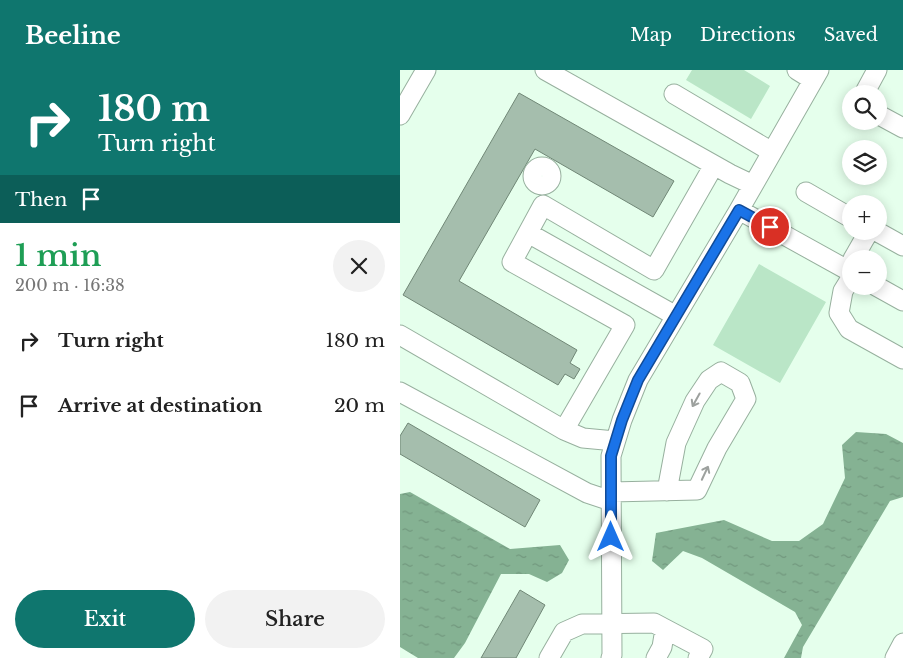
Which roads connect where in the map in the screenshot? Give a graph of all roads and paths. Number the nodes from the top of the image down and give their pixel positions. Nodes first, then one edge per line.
1 (426, 70) edge
2 (545, 70) edge
3 (797, 70) edge
4 (877, 70) edge
5 (816, 75) edge
6 (869, 85) edge
7 (674, 94) dead end
8 (400, 115) edge
9 (887, 119) edge
10 (903, 128) edge
11 (772, 152) junction
12 (714, 165) junction
13 (541, 185) dead end
14 (753, 185) junction
15 (806, 192) dead end
16 (543, 206) junction
17 (739, 210) junction
18 (842, 213) edge
19 (528, 233) junction
20 (887, 237) edge
21 (903, 246) edge
22 (842, 263) edge
23 (887, 292) edge
24 (842, 295) edge
25 (903, 301) edge
26 (676, 316) junction
27 (400, 335) edge
28 (903, 360) edge
29 (400, 392) edge
30 (564, 430) junction
31 (615, 441) junction
32 (667, 491) junction
33 (611, 496) junction
34 (612, 624) junction
35 (665, 628) junction
36 (903, 643) edge
37 (550, 658) edge
38 (611, 658) edge
39 (656, 658) edge
40 (698, 658) edge
41 (895, 658) edge

1 - 8 street
2 - 12 street
3 - 5 street
4 - 6 street
5 - 11 street
7 - 11 street
9 - 10 street
11 - 14 street
12 - 14 street
12 - 16 street
13 - 16 street
14 - 17 street
15 - 18 street
16 - 19 street
17 - 22 street
17 - 26 street
19 - 26 street
19 - 30 street
20 - 21 street
23 - 25 street
24 - 28 street
26 - 31 street
27 - 30 street
29 - 33 street
30 - 31 street
31 - 33 street
32 -> 32 street
32 - 33 street
33 - 34 street
34 - 35 street
34 - 37 street
34 - 38 street
35 - 39 street
35 - 40 street
36 - 41 street

